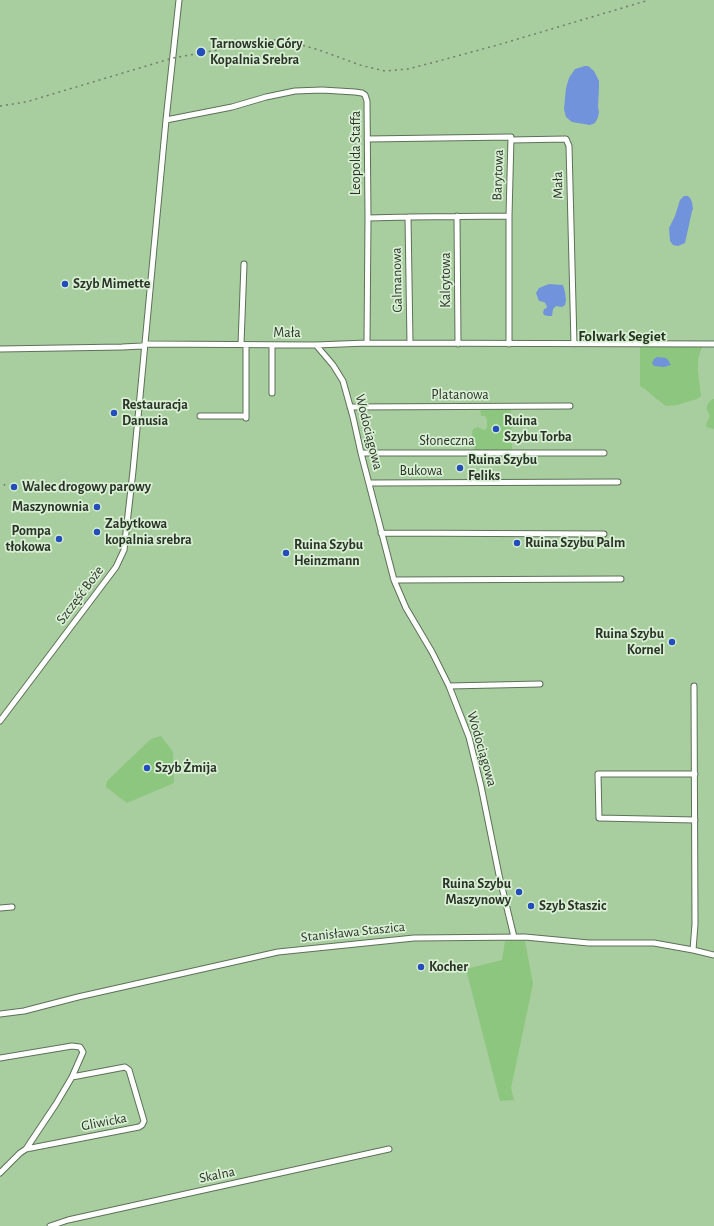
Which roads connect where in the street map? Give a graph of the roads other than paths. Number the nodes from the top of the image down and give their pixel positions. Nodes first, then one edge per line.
1 (179, 0) edge
2 (166, 120) junction
3 (367, 139) junction
4 (511, 140) junction
5 (457, 216) junction
6 (508, 216) junction
7 (408, 217) junction
8 (368, 218) junction
9 (244, 264) dead end
10 (367, 343) junction
11 (410, 343) junction
12 (244, 344) junction
13 (458, 344) junction
14 (509, 344) junction
15 (574, 344) junction
16 (714, 344) edge
17 (272, 345) junction
18 (316, 345) junction
19 (145, 346) junction
20 (0, 349) edge
21 (272, 393) dead end
22 (570, 406) dead end
23 (350, 407) junction
24 (200, 416) dead end
25 (361, 453) junction
26 (604, 453) dead end
27 (618, 482) dead end
28 (369, 483) junction
29 (381, 533) junction
30 (604, 534) dead end
31 (621, 579) dead end
32 (394, 580) junction
33 (540, 684) dead end
34 (449, 686) junction
35 (694, 686) dead end
36 (0, 720) edge
37 (695, 774) junction
38 (695, 820) junction
39 (12, 907) dead end
40 (0, 908) edge
41 (514, 937) junction
42 (692, 950) junction
43 (714, 955) edge
44 (0, 1014) edge
45 (0, 1058) edge
46 (72, 1077) junction
47 (26, 1149) junction
48 (389, 1149) dead end
49 (0, 1173) edge
50 (50, 1226) edge

1 - 2 street
2 - 3 street, Leopolda Staffa
2 - 19 street
3 - 4 street, Barytowa
3 - 8 street, Leopolda Staffa
4 - 6 street, Barytowa
4 - 15 street, Mała
5 - 6 street, Barytowa
5 - 7 street, Barytowa
5 - 13 street, Kalcytowa
6 - 14 street
7 - 8 street, Barytowa
7 - 11 street, Galmanowa
8 - 10 street, Leopolda Staffa
9 - 12 street
10 - 11 street, Mała
10 - 18 street, Mała
11 - 13 street, Mała
12 - 17 street, Mała
12 - 19 street, Mała
12 - 24 street
13 - 14 street, Mała
14 - 15 street, Mała
15 - 16 street, Mała
17 - 18 street, Mała
17 - 21 street
18 - 23 street, Wodociągowa
19 - 20 street, Mała
19 - 36 street, Szczęść Boże
22 - 23 street, Platanowa
23 - 25 street, Wodociągowa
25 - 26 street, Słoneczna
25 - 28 street, Wodociągowa
27 - 28 street, Bukowa
28 - 29 street, Wodociągowa
29 - 30 street
29 - 32 street, Wodociągowa
31 - 32 street
32 - 34 street, Wodociągowa
33 - 34 street
34 - 41 street, Wodociągowa
35 - 37 street
37 - 38 street
37 - 38 street
38 - 42 street
39 - 40 street
41 - 42 street, Stanisława Staszica
41 - 44 street, Stanisława Staszica
42 - 43 street, Stanisława Staszica
45 - 46 street
46 - 47 street
46 - 47 street, Gliwicka
47 - 49 street
48 - 50 street, Skalna

